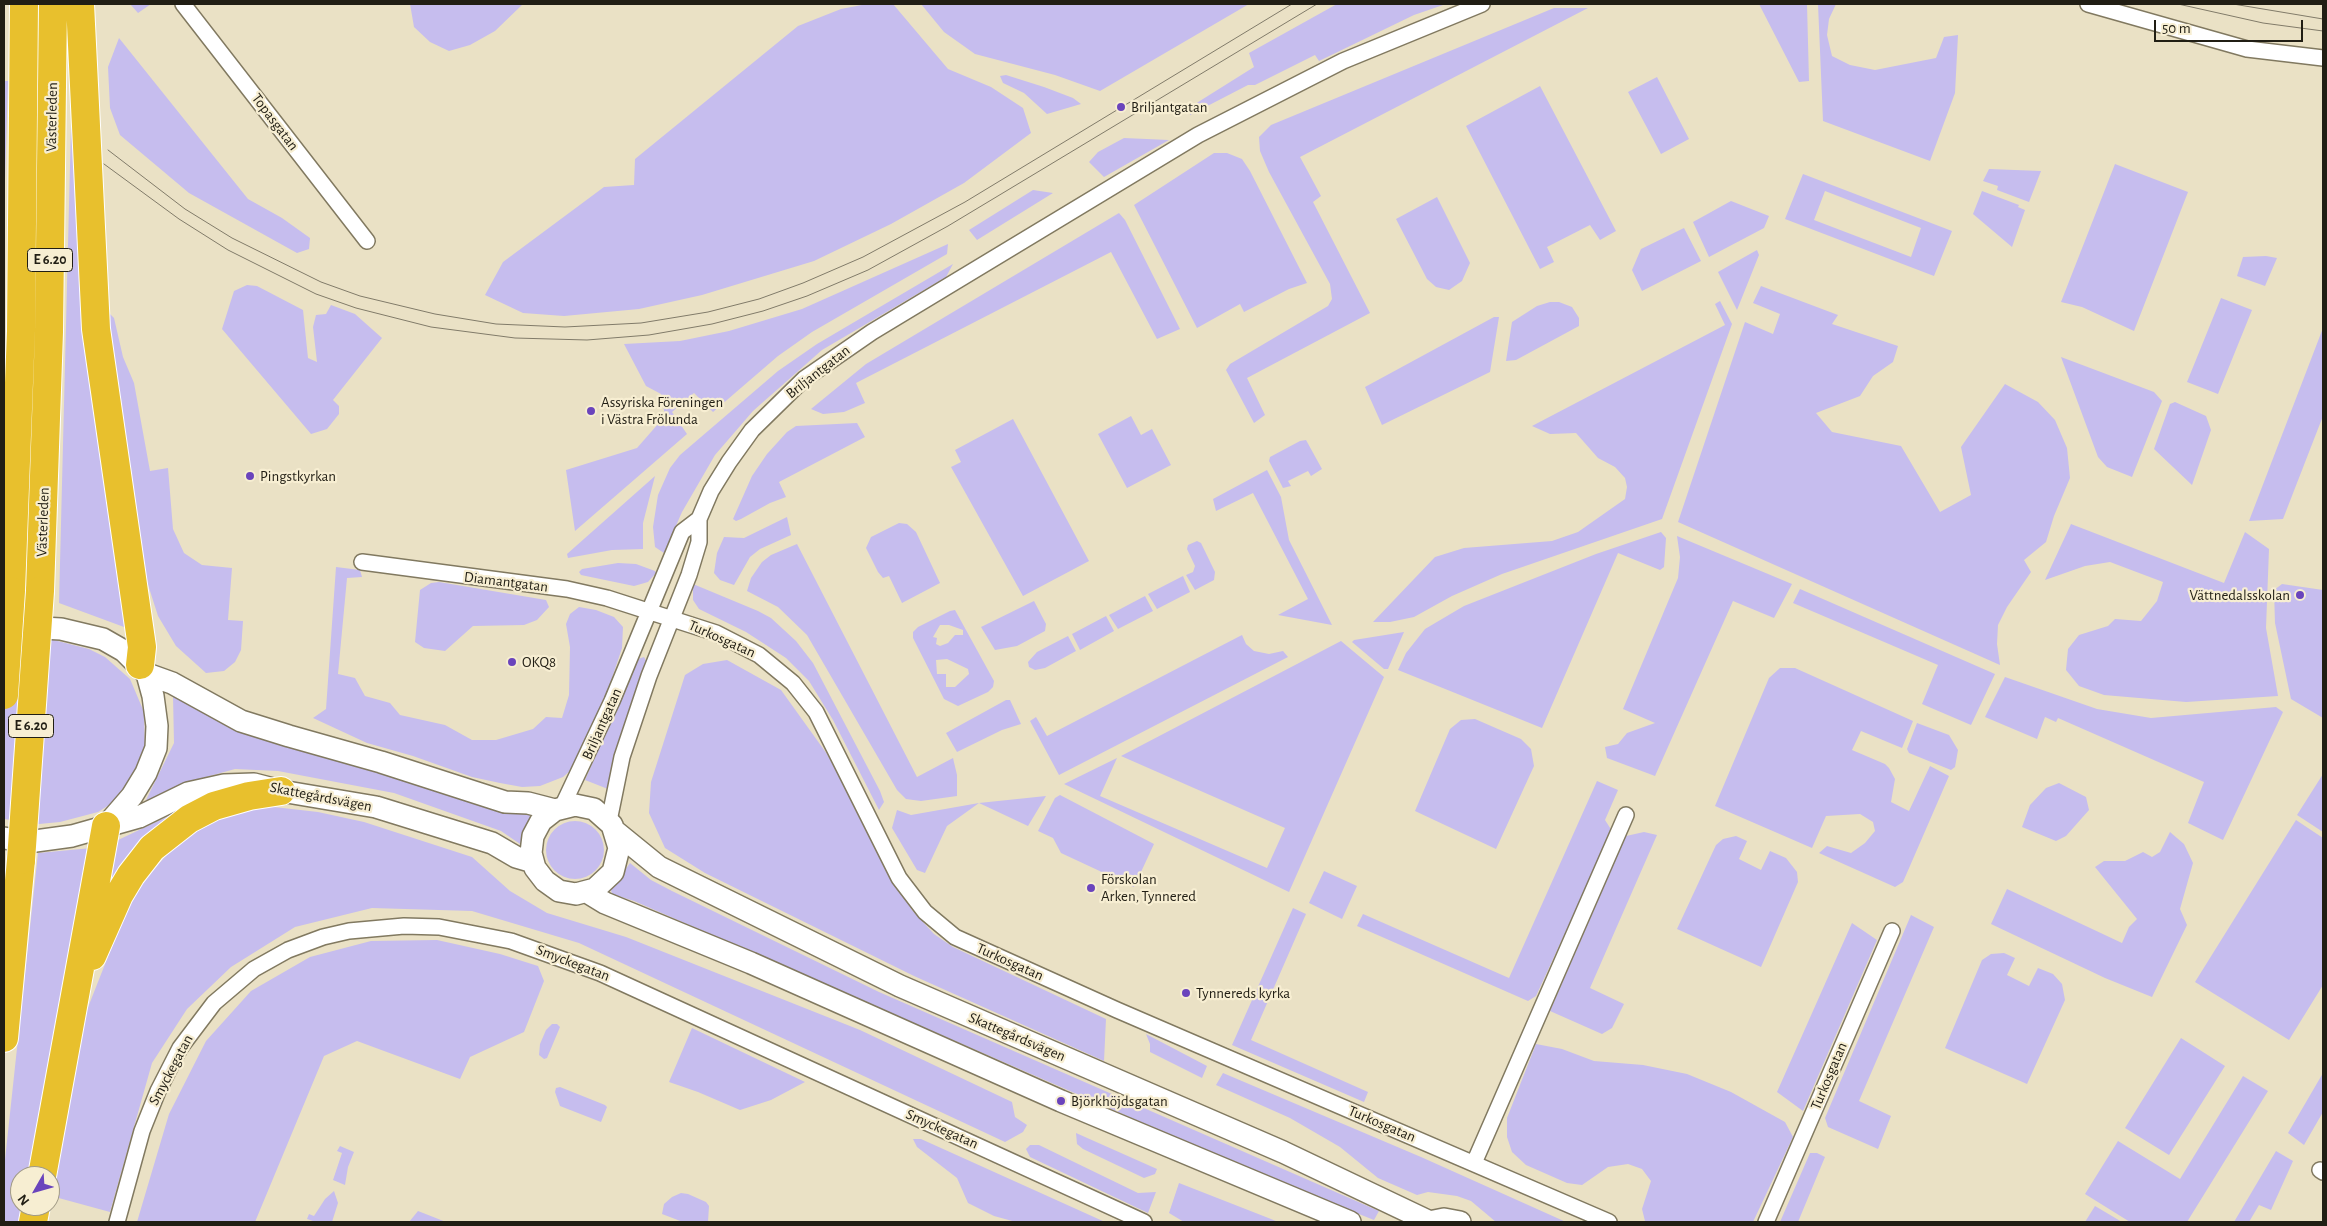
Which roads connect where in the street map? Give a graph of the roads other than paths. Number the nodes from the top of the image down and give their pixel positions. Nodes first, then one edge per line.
1 (24, 4) edge
2 (53, 4) edge
3 (80, 4) edge
4 (184, 4) edge
5 (1482, 4) edge
6 (2088, 4) edge
7 (2323, 58) edge
8 (366, 241) dead end
9 (699, 519) junction
10 (362, 562) dead end
11 (649, 611) junction
12 (672, 618) junction
13 (4, 626) edge
14 (144, 669) junction
15 (4, 695) edge
16 (281, 791) junction
17 (558, 809) junction
18 (1626, 815) dead end
19 (106, 826) junction
20 (612, 827) junction
21 (4, 838) edge
22 (533, 862) junction
23 (587, 892) junction
24 (1892, 931) dead end
25 (68, 1034) junction
26 (4, 1038) edge
27 (1474, 1163) junction
28 (44, 1166) edge
29 (118, 1222) edge
30 (1144, 1222) edge
31 (1350, 1222) edge
32 (1430, 1222) edge
33 (1460, 1222) edge
34 (1608, 1222) edge
35 (1766, 1222) edge

1 - 15 highway, Västerleden / E 6.20, bridge
2 - 26 highway, Västerleden / E 6.20, bridge
3 - 14 highway
4 - 8 street, Topasgatan
5 - 9 street, Briljantgatan
6 - 7 street
9 - 11 street, Briljantgatan
9 - 12 street, Briljantgatan
10 - 11 street, Diamantgatan
11 - 12 street
11 - 17 street, Briljantgatan
12 - 20 street, Briljantgatan
12 - 27 street, Turkosgatan
13 - 14 street, Skattegårdsvägen
14 - 17 street, Skattegårdsvägen
14 - 19 street
16 - 19 street, Skattegårdsvägen
16 - 22 street, Skattegårdsvägen
16 - 25 highway
17 - 20 street, Skattegårdsvägen
17 - 22 street
18 - 27 street
19 - 21 street, Skattegårdsvägen
19 - 25 highway
20 - 23 street
20 - 32 street, Skattegårdsvägen
22 - 23 street
23 - 31 street
24 - 35 street, Turkosgatan
25 - 28 highway
27 - 34 street, Turkosgatan
29 - 30 street, Smyckegatan
32 - 33 street, Skattegårdsvägen

